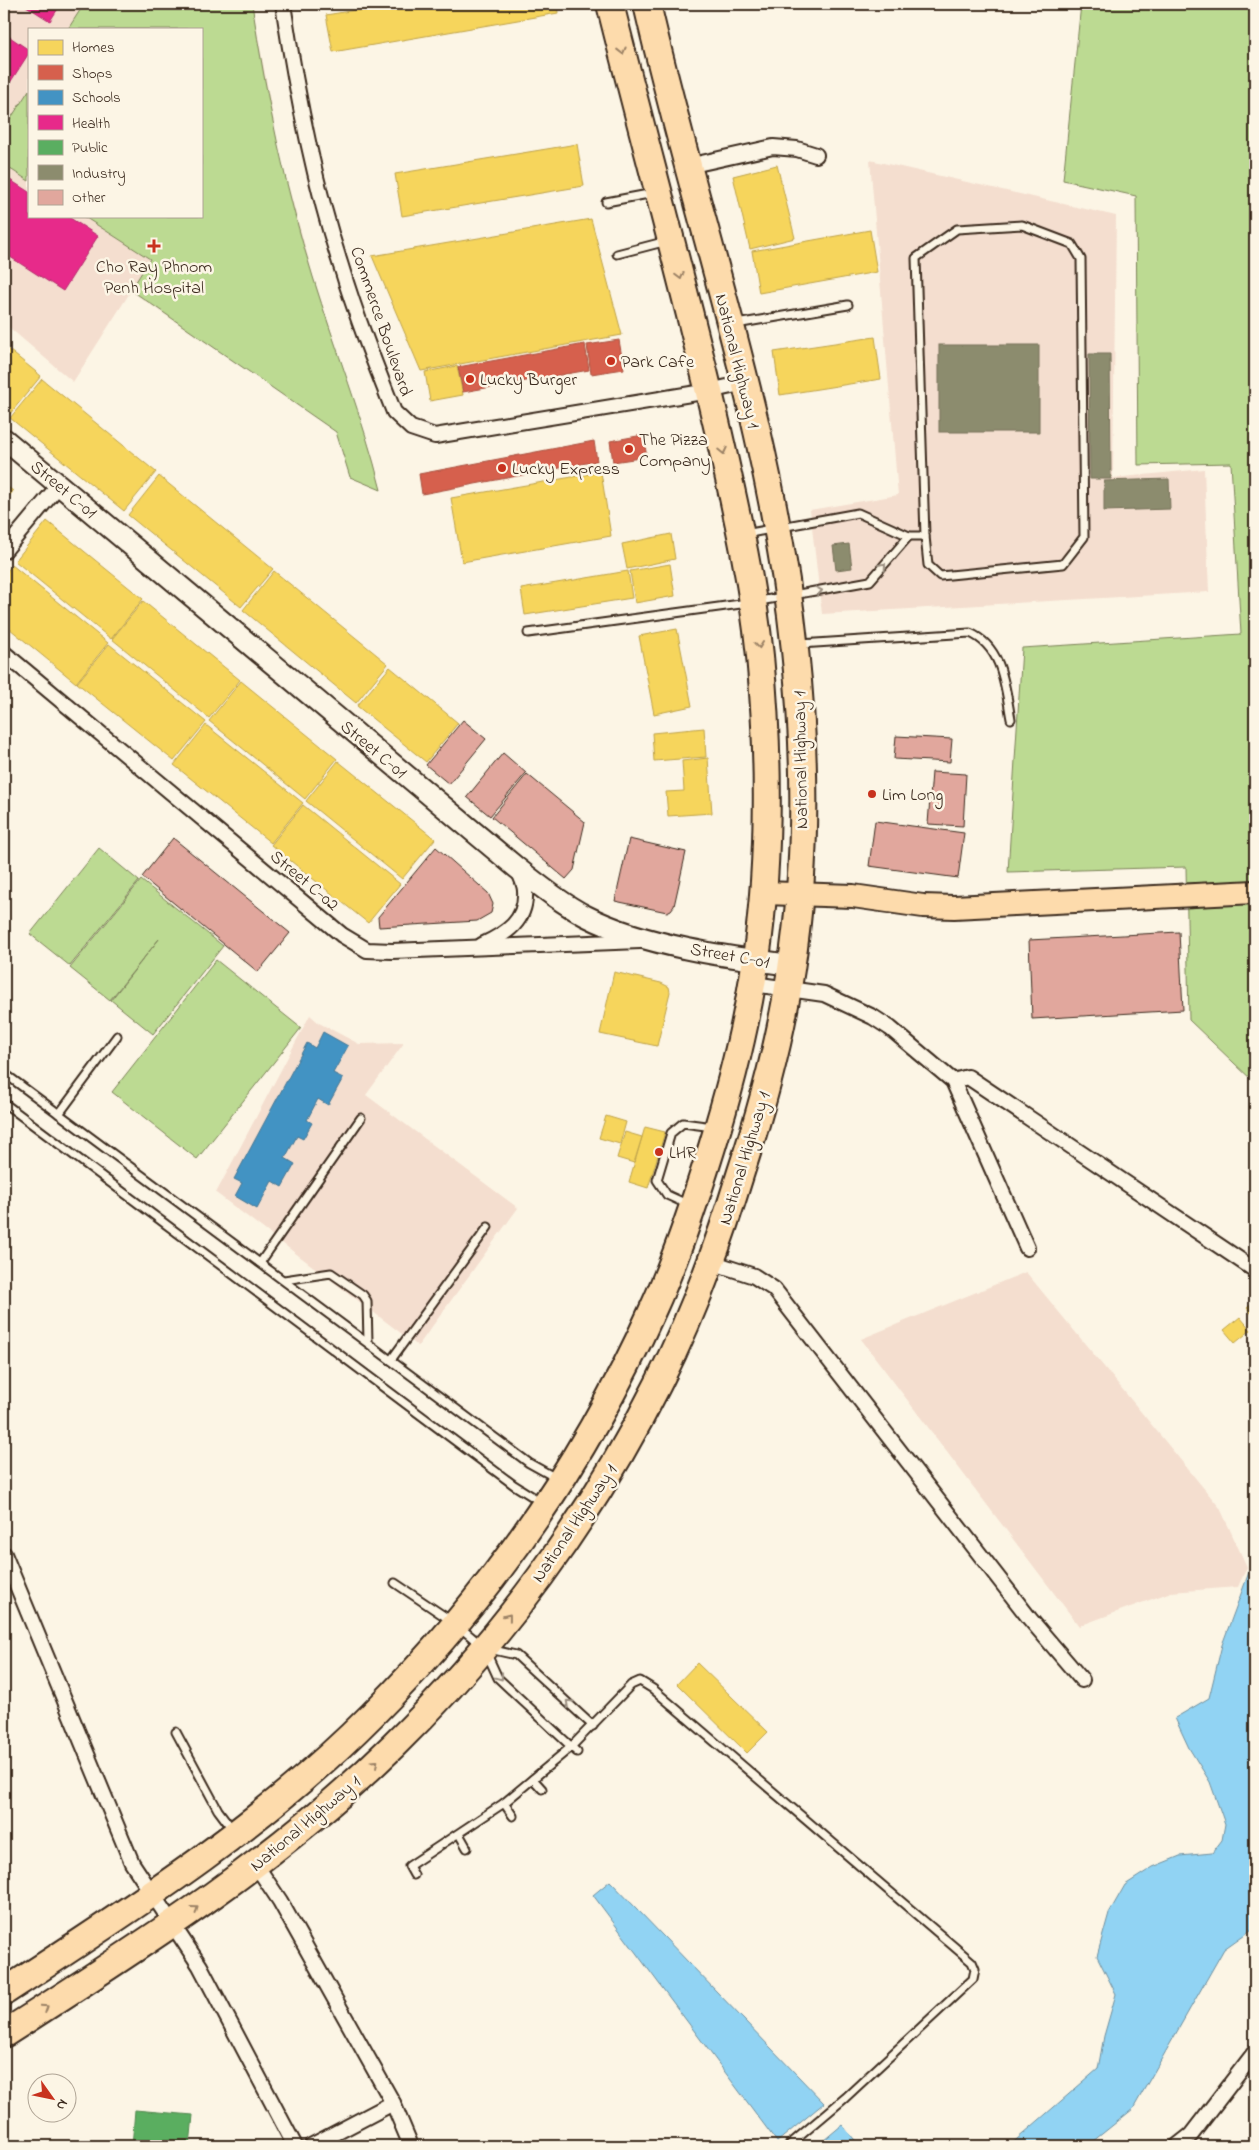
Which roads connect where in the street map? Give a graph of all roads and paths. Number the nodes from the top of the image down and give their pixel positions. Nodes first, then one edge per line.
1 (283, 4) edge
2 (610, 4) edge
3 (647, 4) edge
4 (816, 155) dead end
5 (688, 166) junction
6 (657, 192) junction
7 (606, 202) dead end
8 (670, 241) junction
9 (617, 254) dead end
10 (848, 305) dead end
11 (730, 325) junction
12 (745, 383) junction
13 (709, 391) junction
14 (4, 439) edge
15 (59, 485) junction
16 (776, 528) junction
17 (740, 535) junction
18 (909, 536) junction
19 (925, 536) junction
20 (4, 551) edge
21 (788, 596) junction
22 (753, 602) junction
23 (528, 632) dead end
24 (795, 645) junction
25 (4, 653) edge
26 (1011, 719) dead end
27 (517, 868) junction
28 (764, 892) junction
29 (1255, 892) edge
30 (799, 894) junction
31 (650, 940) junction
32 (472, 949) junction
33 (754, 972) junction
34 (790, 976) junction
35 (117, 1036) dead end
36 (4, 1073) edge
37 (953, 1081) junction
38 (4, 1103) edge
39 (59, 1114) junction
40 (361, 1118) dead end
41 (718, 1127) junction
42 (694, 1207) junction
43 (488, 1227) dead end
44 (1027, 1248) dead end
45 (710, 1262) junction
46 (260, 1263) junction
47 (1255, 1270) edge
48 (284, 1280) junction
49 (368, 1342) junction
50 (392, 1360) junction
51 (560, 1481) junction
52 (545, 1504) junction
53 (4, 1554) edge
54 (395, 1582) dead end
55 (456, 1624) junction
56 (484, 1647) junction
57 (1082, 1680) dead end
58 (593, 1726) junction
59 (176, 1732) dead end
60 (574, 1749) junction
61 (533, 1779) junction
62 (542, 1789) dead end
63 (504, 1803) junction
64 (513, 1816) dead end
65 (459, 1834) junction
66 (236, 1835) junction
67 (467, 1848) dead end
68 (256, 1865) junction
69 (414, 1875) dead end
70 (153, 1896) junction
71 (173, 1925) junction
72 (4, 1992) edge
73 (4, 2034) edge
74 (1255, 2052) edge
75 (393, 2103) junction
76 (294, 2146) edge
77 (311, 2146) edge
78 (408, 2146) edge
79 (788, 2146) edge
80 (1177, 2146) edge

1 - 13 street, Commerce Boulevard
2 -> 6 highway, National Highway 1
3 - 5 highway, National Highway 1
4 - 5 street
5 - 11 highway, National Highway 1
6 - 7 lane
6 - 8 highway, National Highway 1
8 - 9 lane
8 -> 13 highway, National Highway 1
10 - 11 lane
11 - 12 highway, National Highway 1
12 - 13 street, Commerce Boulevard
12 - 16 highway, National Highway 1
13 -> 17 highway, National Highway 1
14 - 15 street, Street C-01
15 - 20 street
15 - 27 street, Street C-01
16 - 17 lane
16 - 18 lane
16 - 21 highway, National Highway 1
17 - 22 highway, National Highway 1
18 - 19 lane
21 -> 18 lane
19 - 19 lane
21 - 22 lane
21 - 24 highway, National Highway 1
22 - 23 lane
22 -> 28 highway, National Highway 1
24 - 26 lane
24 - 30 highway, National Highway 1
25 - 32 street, Street C-02
27 - 31 street, Street C-01
27 - 32 street
28 - 30 main road
28 - 33 highway, National Highway 1
29 - 30 main road
30 - 34 highway, National Highway 1
31 - 32 street, Street C-02
31 - 33 street, Street C-01
33 - 34 street, Street C-01
33 - 41 highway, National Highway 1
34 - 37 street
34 - 45 highway, National Highway 1
35 - 39 lane
36 - 39 lane
37 - 44 street
37 - 47 street
38 - 52 lane
39 - 46 lane
40 - 46 lane
41 - 42 highway, National Highway 1
41 - 42 lane
42 - 51 highway, National Highway 1
43 - 50 lane
56 -> 45 highway, National Highway 1
45 - 57 street
46 - 48 lane
48 - 49 lane
48 - 49 lane
49 - 50 lane
50 - 51 lane
51 - 52 highway, National Highway 1
52 - 55 highway, National Highway 1
53 - 70 street
54 - 55 lane
55 - 56 lane
55 - 66 highway, National Highway 1
58 -> 56 lane
56 -> 60 lane
68 -> 56 highway, National Highway 1
58 - 60 lane
58 - 79 lane
59 - 66 lane
60 - 61 lane
61 - 62 lane
61 - 63 lane
63 - 64 lane
63 - 65 lane
65 - 67 lane
65 - 69 lane
66 - 70 highway, National Highway 1
71 -> 68 highway, National Highway 1
68 - 75 street
70 - 71 street
70 - 72 highway, National Highway 1
73 -> 71 highway, National Highway 1
71 - 76 street
74 - 80 street
75 - 77 street
75 - 78 street

